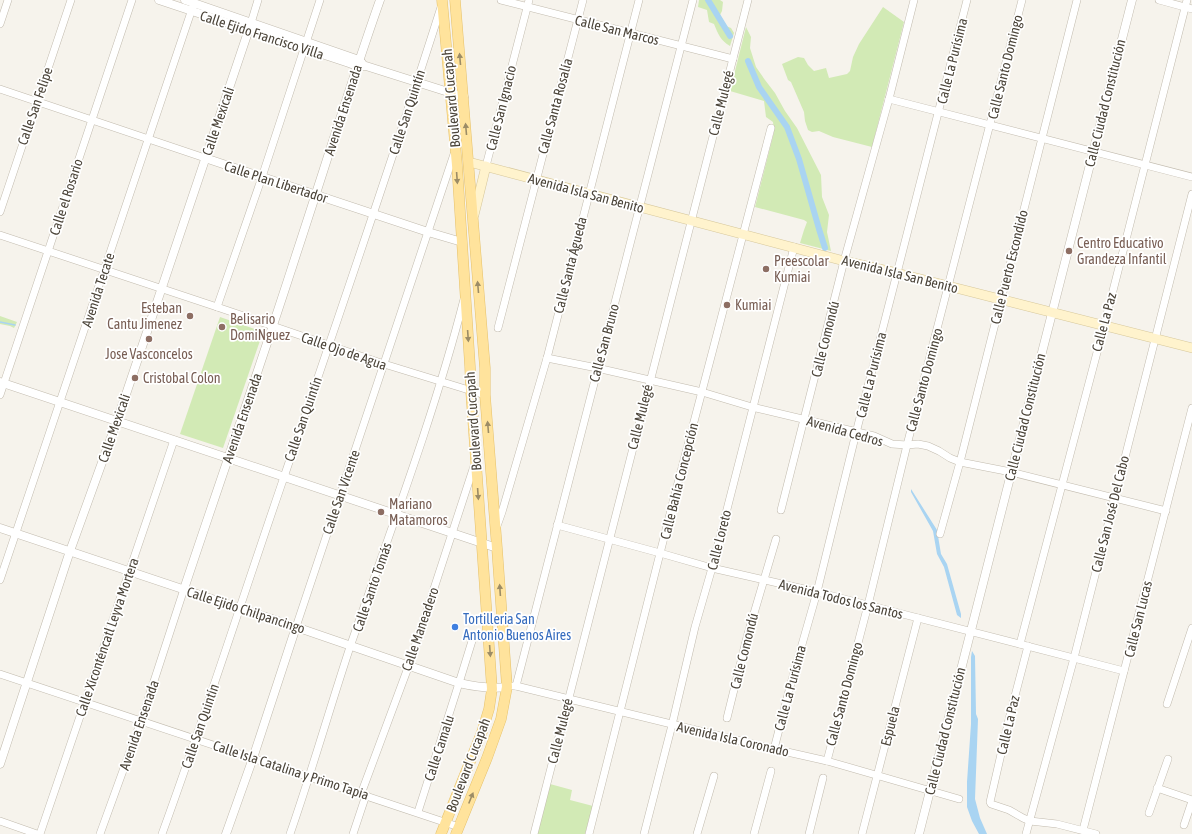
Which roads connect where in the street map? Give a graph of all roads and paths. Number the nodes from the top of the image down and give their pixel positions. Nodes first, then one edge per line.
1 (8, 0) edge
2 (71, 0) edge
3 (132, 0) edge
4 (159, 0) edge
5 (184, 0) edge
6 (258, 0) edge
7 (320, 0) edge
8 (380, 0) edge
9 (455, 0) edge
10 (501, 0) edge
11 (583, 0) edge
12 (639, 0) edge
13 (693, 0) edge
14 (748, 0) edge
15 (914, 0) edge
16 (967, 0) edge
17 (1022, 0) edge
18 (1077, 0) edge
19 (1132, 0) edge
20 (1159, 0) edge
21 (442, 2) edge
22 (528, 3) edge
23 (193, 5) edge
24 (1188, 5) edge
25 (578, 20) junction
26 (0, 24) edge
27 (249, 26) junction
28 (630, 34) junction
29 (305, 45) junction
30 (681, 46) junction
31 (733, 59) junction
32 (358, 63) junction
33 (417, 82) junction
34 (0, 89) edge
35 (450, 94) junction
36 (464, 97) junction
37 (889, 99) junction
38 (37, 101) junction
39 (938, 112) junction
40 (92, 120) junction
41 (990, 125) junction
42 (770, 128) dead end
43 (148, 139) junction
44 (1042, 139) junction
45 (456, 150) junction
46 (1093, 152) junction
47 (205, 158) junction
48 (469, 162) junction
49 (1145, 165) junction
50 (486, 166) junction
51 (262, 177) junction
52 (1192, 178) edge
53 (536, 179) junction
54 (588, 194) junction
55 (1192, 194) edge
56 (316, 195) junction
57 (640, 207) junction
58 (0, 212) edge
59 (374, 214) junction
60 (473, 217) junction
61 (691, 221) junction
62 (428, 232) junction
63 (743, 234) junction
64 (0, 235) edge
65 (462, 242) junction
66 (794, 247) junction
67 (49, 251) junction
68 (844, 261) junction
69 (104, 269) junction
70 (897, 273) junction
71 (949, 286) junction
72 (162, 288) junction
73 (465, 293) junction
74 (1000, 300) junction
75 (217, 307) junction
76 (1052, 313) junction
77 (273, 326) junction
78 (1104, 326) junction
79 (498, 328) dead end
80 (1155, 338) junction
81 (328, 346) junction
82 (1192, 348) edge
83 (546, 358) junction
84 (384, 364) junction
85 (470, 366) junction
86 (485, 368) junction
87 (597, 368) junction
88 (441, 381) junction
89 (649, 381) junction
90 (2, 383) edge
91 (471, 391) junction
92 (702, 392) junction
93 (0, 395) edge
94 (485, 395) junction
95 (60, 402) junction
96 (752, 407) junction
97 (1192, 408) edge
98 (804, 419) junction
99 (117, 421) junction
100 (856, 433) junction
101 (174, 440) junction
102 (907, 445) junction
103 (228, 458) junction
104 (476, 462) junction
105 (960, 462) junction
106 (1011, 472) junction
107 (284, 476) junction
108 (1062, 485) junction
109 (339, 495) junction
110 (1114, 498) junction
111 (781, 510) dead end
112 (1166, 511) junction
113 (397, 514) junction
114 (557, 525) junction
115 (0, 528) edge
116 (496, 528) junction
117 (16, 533) junction
118 (453, 533) junction
119 (940, 534) dead end
120 (610, 539) junction
121 (776, 539) dead end
122 (481, 542) junction
123 (497, 548) junction
124 (70, 551) junction
125 (660, 553) junction
126 (712, 568) junction
127 (130, 571) junction
128 (0, 580) edge
129 (763, 580) junction
130 (184, 589) junction
131 (817, 592) junction
132 (868, 605) junction
133 (239, 608) junction
134 (918, 618) junction
135 (296, 627) junction
136 (1192, 628) edge
137 (970, 631) junction
138 (472, 641) dead end
139 (1020, 644) junction
140 (351, 646) junction
141 (1028, 646) junction
142 (1184, 651) junction
143 (1192, 654) edge
144 (1074, 658) junction
145 (409, 665) junction
146 (1124, 671) junction
147 (0, 674) edge
148 (27, 683) junction
149 (459, 683) junction
150 (511, 687) junction
151 (492, 689) junction
152 (568, 699) junction
153 (85, 702) junction
154 (1167, 704) dead end
155 (621, 711) junction
156 (727, 718) dead end
157 (141, 721) junction
158 (672, 725) junction
159 (196, 739) junction
160 (774, 749) junction
161 (253, 758) junction
162 (1168, 759) dead end
163 (827, 761) junction
164 (0, 764) edge
165 (771, 771) dead end
166 (877, 775) junction
167 (714, 776) dead end
168 (310, 777) junction
169 (823, 778) dead end
170 (1157, 788) junction
171 (930, 790) junction
172 (363, 794) junction
173 (959, 799) dead end
174 (1192, 800) edge
175 (418, 812) junction
176 (1149, 813) dead end
177 (0, 821) edge
178 (1030, 821) junction
179 (446, 822) junction
180 (1184, 826) dead end
181 (458, 830) edge
182 (1083, 830) junction
183 (38, 834) edge
184 (100, 834) edge
185 (162, 834) edge
186 (226, 834) edge
187 (290, 834) edge
188 (353, 834) edge
189 (441, 834) edge
190 (534, 834) edge
191 (589, 834) edge
192 (644, 834) edge
193 (697, 834) edge
194 (754, 834) edge
195 (808, 834) edge
196 (862, 834) edge
197 (919, 834) edge
198 (1026, 834) edge
199 (1096, 834) edge

1 - 26 street
2 - 38 street, Calle San Felipe
3 - 40 street, Calle el Rosario
4 - 23 street, Calle Ejido Francisco Villa
5 - 23 street, Calle Ejido Francisco Villa
6 - 27 street, Calle Mexicali
7 - 29 street
8 - 32 street, Avenida Ensenada
36 -> 9 main road, Boulevard Cucapah
10 - 22 street, Calle San Marcos
11 - 25 street, Calle Santa Rosalía
12 - 28 street, Calle Santa Águeda
13 - 30 street, Calle San Bruno
14 - 31 street, Calle Mulegé
15 - 37 street, Calle Comondú
16 - 39 street, Calle La Purísima
17 - 41 street, Calle Santo Domingo
18 - 44 street, Calle Puerto Escondido
19 - 46 street, Calle Ciudad Constitución
20 - 24 street
21 - 33 street, Calle San Quintín
21 - 35 main road, Boulevard Cucapah
22 - 25 street, Calle San Marcos
22 - 50 street, Calle San Ignacio
23 - 27 street, Calle Ejido Francisco Villa
23 - 43 street, Avenida Tecate
24 - 49 street, Calle La Paz
25 - 28 street, Calle San Marcos
25 - 53 street, Calle Santa Rosalía
27 - 29 street, Calle Ejido Francisco Villa
27 - 47 street, Calle Mexicali
28 - 30 street, Calle San Marcos
28 - 54 street, Calle Santa Águeda
29 - 32 street, Calle Ejido Francisco Villa
29 - 51 street
30 - 31 street, Calle San Marcos
30 - 57 street, Calle San Bruno
31 - 61 street, Calle Mulegé
32 - 33 street, Calle Ejido Francisco Villa
32 - 56 street, Avenida Ensenada
33 - 35 street, Calle Ejido Francisco Villa
33 - 59 street, Calle San Quintín
34 - 38 street, Calle Plan Libertador
35 - 36 street, Calle Ejido Francisco Villa
35 - 45 main road, Boulevard Cucapah
48 -> 36 main road, Boulevard Cucapah
37 - 39 street
37 - 68 street, Calle Comondú
38 - 40 street, Calle Plan Libertador
38 - 58 street, Calle San Felipe
39 - 41 street
39 - 70 street, Calle La Purísima
40 - 43 street, Calle Plan Libertador
40 - 67 street, Calle el Rosario
41 - 44 street
41 - 71 street, Calle Santo Domingo
42 - 63 street, Calle Bahía Concepción
43 - 47 street, Calle Plan Libertador
43 - 69 street, Avenida Tecate
44 - 46 street
44 - 74 street, Calle Puerto Escondido
45 - 62 street, Calle San Vicente
45 -> 65 main road, Boulevard Cucapah
46 - 49 street
46 - 76 street, Calle Ciudad Constitución
47 - 51 street, Calle Plan Libertador
47 - 72 street, Calle Mexicali
48 - 50 main road, Avenida Isla San Benito
48 - 60 main road, Boulevard Cucapah
49 - 52 street
49 - 78 street, Calle La Paz
50 - 53 main road, Avenida Isla San Benito
50 - 60 main road, Calle San Ignacio
51 - 56 street, Calle Plan Libertador
51 - 75 street
53 - 54 main road, Avenida Isla San Benito
53 - 79 street, Calle Santa Rosalía
54 - 57 main road, Avenida Isla San Benito
54 - 83 street, Calle Santa Águeda
55 - 80 street, Calle San José Del Cabo
56 - 59 street, Calle Plan Libertador
56 - 77 street, Avenida Ensenada
57 - 61 main road, Avenida Isla San Benito
57 - 87 street, Calle San Bruno
59 - 62 street, Calle Plan Libertador
59 - 81 street, Calle San Quintín
86 -> 60 main road, Boulevard Cucapah
61 - 63 main road, Avenida Isla San Benito
61 - 89 street, Calle Mulegé
62 - 65 street, Calle Plan Libertador
62 - 84 street, Calle San Vicente
63 - 66 main road, Avenida Isla San Benito
63 - 92 street, Calle Bahía Concepción
64 - 67 street, Calle Ojo de Agua
65 - 73 main road, Boulevard Cucapah
66 - 68 main road, Avenida Isla San Benito
66 - 96 street, Calle Loreto
67 - 69 street, Calle Ojo de Agua
67 - 90 street, Calle el Rosario
68 - 70 main road, Avenida Isla San Benito
68 - 98 street, Calle Comondú
69 - 72 street, Calle Ojo de Agua
69 - 95 street, Avenida Tecate
70 - 71 main road, Avenida Isla San Benito
70 - 100 street, Calle La Purísima
71 - 74 main road, Avenida Isla San Benito
71 - 102 street, Calle Santo Domingo
72 - 75 street, Calle Ojo de Agua
72 - 99 street, Calle Mexicali
73 -> 85 main road, Boulevard Cucapah
73 - 88 street, Calle Santo Tomás
74 - 76 main road, Avenida Isla San Benito
74 - 105 street, Calle Puerto Escondido
75 - 77 street, Calle Ojo de Agua
76 - 78 main road, Avenida Isla San Benito
76 - 106 street, Calle Ciudad Constitución
77 - 81 street, Calle Ojo de Agua
77 - 103 street, Avenida Ensenada
78 - 80 main road, Avenida Isla San Benito
78 - 108 street, Calle La Paz
80 - 82 main road, Avenida Isla San Benito
80 - 110 street, Calle San José Del Cabo
81 - 84 street, Calle Ojo de Agua
81 - 107 street, Calle San Quintín
83 - 87 street, Avenida Cedros
83 - 116 street, Calle Santa Águeda
84 - 88 street, Calle Ojo de Agua
84 - 109 street, Calle San Vicente
85 - 86 main road
85 - 91 main road, Boulevard Cucapah
86 - 94 main road, Boulevard Cucapah
87 - 89 street, Avenida Cedros
87 - 114 street, Calle San Bruno
88 - 91 street, Calle Ojo de Agua
88 - 113 street, Calle Santo Tomás
89 - 92 street, Avenida Cedros
89 - 120 street, Calle Mulegé
90 - 93 street, Calle el Rosario
90 - 95 street
91 - 94 street, Calle Ojo de Agua
91 - 104 main road, Boulevard Cucapah
92 - 96 street, Avenida Cedros
92 - 125 street, Calle Bahía Concepción
116 -> 94 main road, Boulevard Cucapah
95 - 99 street
95 - 117 street, Avenida Tecate
96 - 98 street, Avenida Cedros
96 - 126 street, Calle Loreto
97 - 112 street, Calle San Lucas
98 - 100 street, Avenida Cedros
98 - 111 street, Calle Comondú
99 - 101 street
99 - 124 street, Calle Mexicali
100 - 102 street, Avenida Cedros
100 - 131 street, Calle La Purísima
101 - 103 street
101 - 127 street, Calle Xiconténcatl Leyva Mortera
102 - 105 street, Avenida Cedros
102 - 132 street, Calle Santo Domingo
103 - 107 street
103 - 130 street, Avenida Ensenada
104 - 118 street, Calle Maneadero
104 -> 122 main road, Boulevard Cucapah
105 - 106 street, Avenida Cedros
105 - 119 street, Calle Puerto Escondido
106 - 108 street, Avenida Cedros
106 - 137 street, Calle Ciudad Constitución
107 - 109 street
107 - 133 street, Calle San Quintín
108 - 110 street, Avenida Cedros
108 - 139 street, Calle La Paz
109 - 113 street
109 - 135 street, Calle San Vicente
110 - 112 street, Avenida Cedros
110 - 144 street, Calle San José Del Cabo
112 - 146 street, Calle San Lucas
113 - 118 street
113 - 140 street, Calle Santo Tomás
114 - 120 street, Avenida Todos los Santos
114 - 150 street, Calle San Bruno
115 - 117 street, Calle Ejido Chilpancingo
116 - 123 main road, Boulevard Cucapah
117 - 124 street, Calle Ejido Chilpancingo
117 - 128 street, Avenida Tecate
118 - 122 street
118 - 145 street, Calle Maneadero
120 - 125 street, Avenida Todos los Santos
120 - 152 street, Calle Mulegé
121 - 129 street, Calle Comondú
122 - 123 street
122 -> 151 main road, Boulevard Cucapah
150 -> 123 main road, Boulevard Cucapah
124 - 127 street, Calle Ejido Chilpancingo
124 - 148 street, Calle Mexicali
125 - 126 street, Avenida Todos los Santos
125 - 155 street, Calle Bahía Concepción
126 - 129 street, Avenida Todos los Santos
126 - 158 street, Calle Loreto
127 - 130 street, Calle Ejido Chilpancingo
127 - 153 street, Calle Xiconténcatl Leyva Mortera
129 - 131 street, Avenida Todos los Santos
129 - 156 street, Calle Comondú
130 - 133 street, Calle Ejido Chilpancingo
130 - 157 street, Avenida Ensenada
131 - 132 street, Avenida Todos los Santos
131 - 160 street, Calle La Purísima
132 - 134 street, Avenida Todos los Santos
132 - 163 street, Calle Santo Domingo
133 - 135 street, Calle Ejido Chilpancingo
133 - 159 street, Calle San Quintín
134 - 137 street, Avenida Todos los Santos
134 - 166 street, Espuela
135 - 140 street, Calle Ejido Chilpancingo
135 - 161 street, Calle San Vicente
136 - 142 street
137 - 139 street, Avenida Todos los Santos
137 - 171 street, Calle Ciudad Constitución
138 - 149 street, Calle Camalu
139 - 141 street, Avenida Todos los Santos
140 - 145 street, Calle Ejido Chilpancingo
140 - 168 street, Calle Santo Tomás
141 - 144 street, Avenida Todos los Santos
141 - 178 street, Calle La Paz
142 - 143 street
142 - 154 street
144 - 146 street, Avenida Todos los Santos
144 - 178 street, Calle San José Del Cabo
145 - 149 street, Calle Ejido Chilpancingo
145 - 172 street, Calle Maneadero
146 - 182 street, Calle San Lucas
147 - 148 street, Calle Isla Catalina y Primo Tapia
148 - 153 street, Calle Isla Catalina y Primo Tapia
148 - 164 street, Calle Mexicali
149 - 151 street, Calle Ejido Chilpancingo
149 - 175 street, Calle Camalu
150 - 151 street, Calle Ejido Chilpancingo
150 - 152 street, Avenida Isla Coronado
181 -> 150 main road, Boulevard Cucapah
151 - 179 main road, Boulevard Cucapah
152 - 155 street, Avenida Isla Coronado
152 - 190 street, Calle Mulegé
153 - 157 street, Calle Isla Catalina y Primo Tapia
153 - 183 street, Calle Xiconténcatl Leyva Mortera
155 - 158 street, Avenida Isla Coronado
155 - 191 street, Calle Bahía Concepción
157 - 159 street, Calle Isla Catalina y Primo Tapia
157 - 184 street, Avenida Ensenada
158 - 160 street, Avenida Isla Coronado
158 - 192 street, Calle Loreto
159 - 161 street, Calle Isla Catalina y Primo Tapia
159 - 185 street, Calle San Quintín
160 - 163 street, Avenida Isla Coronado
161 - 168 street, Calle Isla Catalina y Primo Tapia
161 - 186 street, Calle San Vicente
162 - 170 street
163 - 166 street, Avenida Isla Coronado
165 - 194 street
166 - 171 street, Avenida Isla Coronado
166 - 196 street, Espuela
167 - 193 street
168 - 172 street, Calle Isla Catalina y Primo Tapia
168 - 187 street, Calle Santo Tomás
169 - 195 street
170 - 174 street
170 - 176 street
171 - 173 street, Avenida Isla Coronado
171 - 197 street, Calle Ciudad Constitución
172 - 175 street, Calle Isla Catalina y Primo Tapia
172 - 188 street, Calle Maneadero
174 - 180 street
175 - 179 street, Calle Isla Catalina y Primo Tapia
177 - 183 street
178 - 182 street
178 - 198 street, Calle San José Del Cabo
179 - 181 street, Calle Isla Catalina y Primo Tapia
179 - 189 main road, Boulevard Cucapah
182 - 199 street

